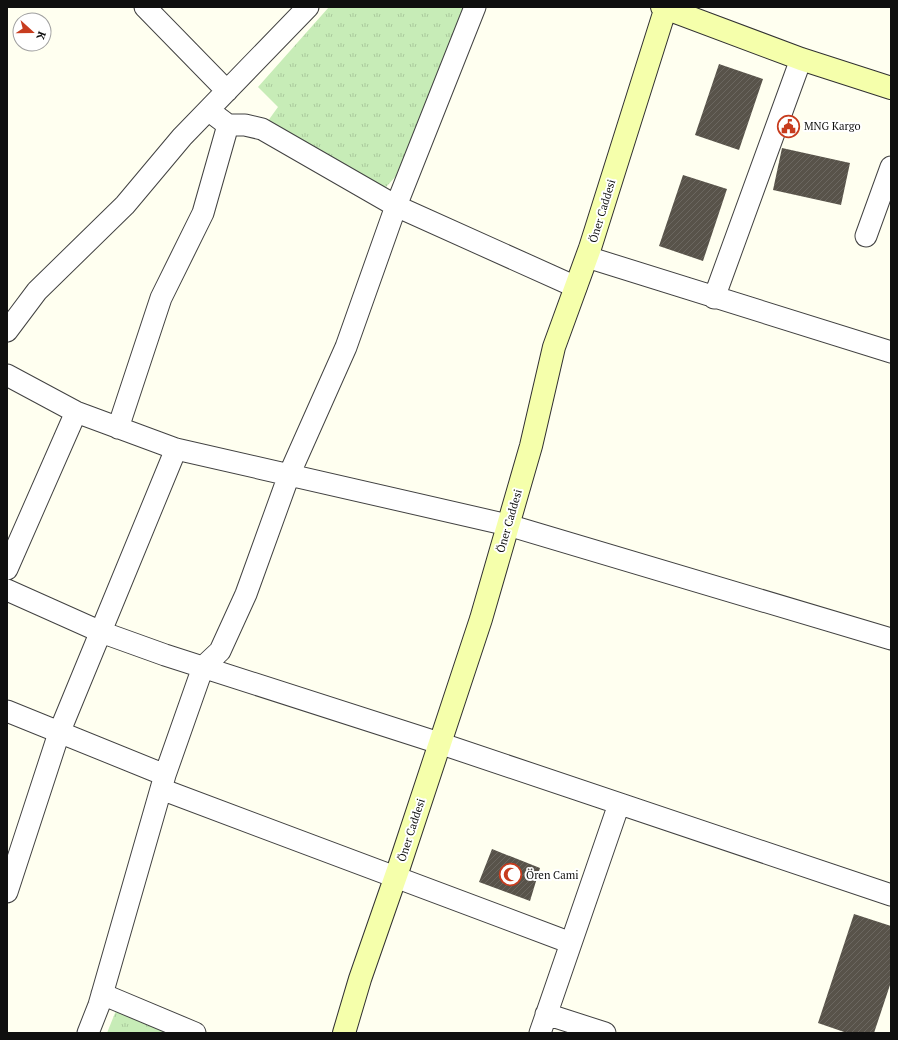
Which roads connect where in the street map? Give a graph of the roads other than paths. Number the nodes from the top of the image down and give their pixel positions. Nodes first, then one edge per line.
1 (144, 7) edge
2 (308, 7) edge
3 (475, 7) edge
4 (665, 7) edge
5 (801, 59) junction
6 (891, 88) edge
7 (227, 91) junction
8 (209, 109) junction
9 (228, 125) junction
10 (891, 167) edge
11 (396, 206) junction
12 (866, 236) dead end
13 (586, 257) junction
14 (576, 287) junction
15 (714, 298) junction
16 (7, 331) edge
17 (891, 352) edge
18 (7, 375) edge
19 (76, 412) junction
20 (118, 428) junction
21 (176, 449) junction
22 (289, 476) junction
23 (508, 525) junction
24 (7, 569) edge
25 (7, 590) edge
26 (102, 632) junction
27 (891, 640) edge
28 (203, 667) junction
29 (7, 711) edge
30 (60, 733) junction
31 (439, 744) junction
32 (163, 782) junction
33 (619, 804) junction
34 (396, 878) junction
35 (7, 892) edge
36 (891, 895) edge
37 (571, 943) junction
38 (102, 994) junction
39 (543, 1024) edge
40 (88, 1033) edge
41 (195, 1033) edge
42 (344, 1033) edge
43 (605, 1033) edge

1 - 7 street
2 - 7 street
3 - 11 street
4 - 5 street
4 - 13 street, Öner Caddesi
5 - 6 street
5 - 15 street
7 - 8 street
8 - 9 street
8 - 16 street
9 - 11 street
9 - 20 street
10 - 12 street
11 - 14 street
11 - 22 street
13 - 14 street, Öner Caddesi
13 - 15 street
14 - 23 street, Öner Caddesi
15 - 17 street
18 - 19 street
19 - 20 street
19 - 24 street
20 - 21 street
21 - 22 street
21 - 26 street
22 - 23 street
22 - 28 street
23 - 27 street
23 - 31 street, Öner Caddesi
25 - 26 street
26 - 28 street
26 - 30 street
28 - 31 street
28 - 32 street
29 - 30 street
30 - 32 street
30 - 35 street
31 - 33 street
31 - 34 street, Öner Caddesi
32 - 34 street
32 - 38 street
33 - 36 street
33 - 37 street
34 - 37 street
34 - 42 street, Öner Caddesi
37 - 39 street
38 - 40 street
38 - 41 street
39 - 43 street

